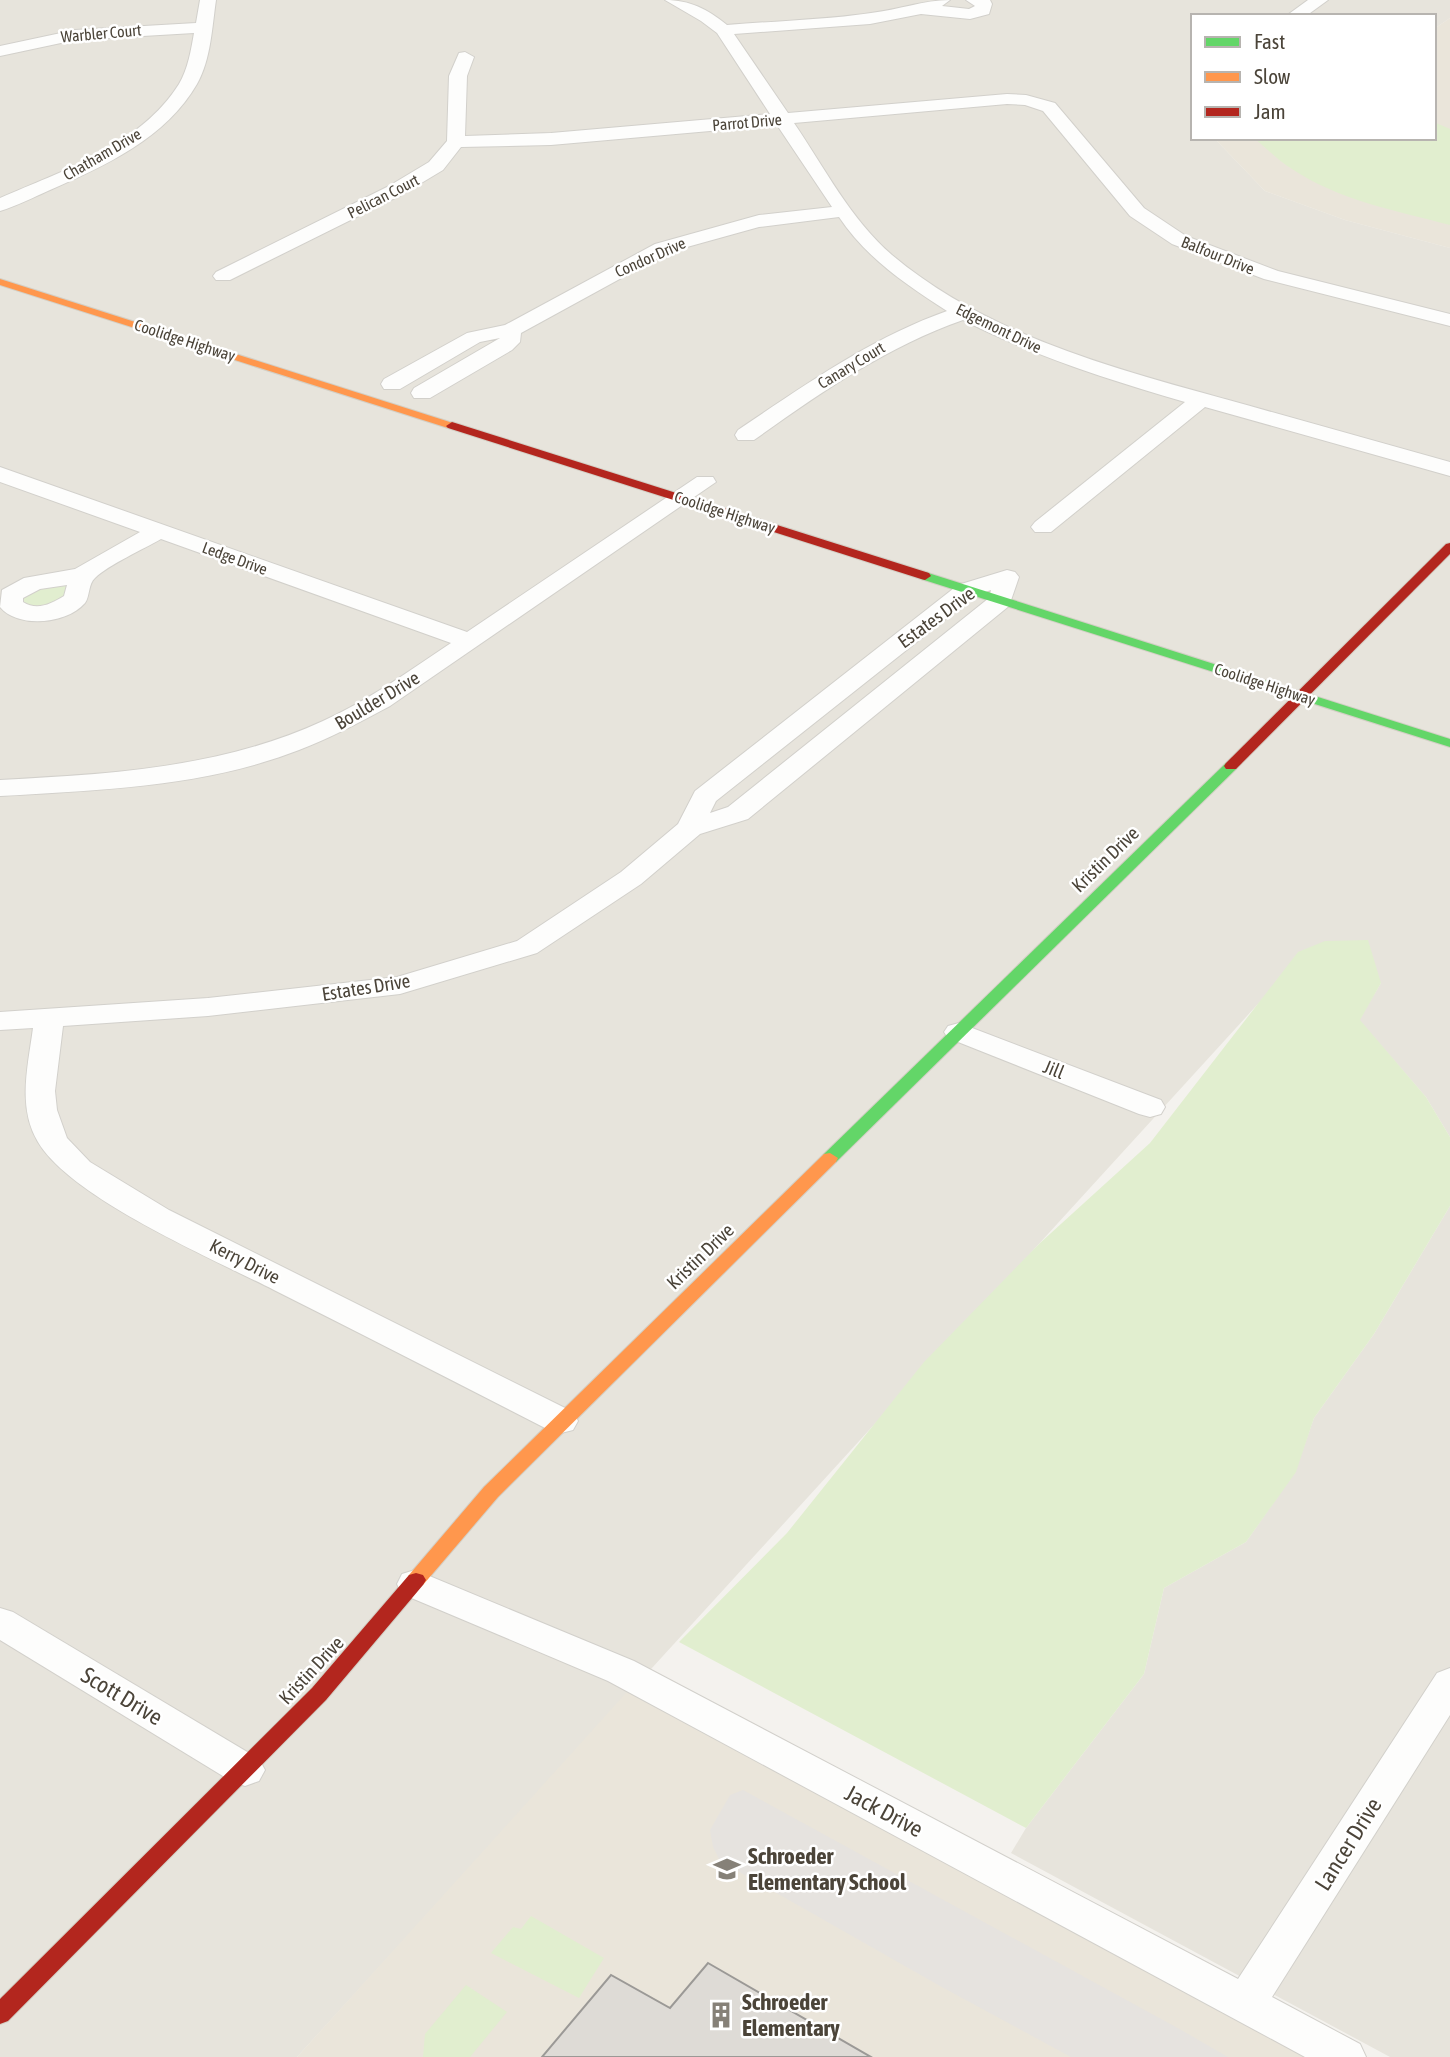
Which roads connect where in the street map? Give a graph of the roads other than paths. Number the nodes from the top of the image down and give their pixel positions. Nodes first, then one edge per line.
1 (208, 0) edge
2 (673, 0) edge
3 (1316, 1) edge
4 (933, 4) edge
5 (979, 5) edge
6 (1297, 14) edge
7 (203, 28) junction
8 (723, 30) junction
9 (0, 51) edge
10 (466, 57) dead end
11 (1038, 102) joint
12 (782, 120) junction
13 (456, 142) junction
14 (0, 205) edge
15 (843, 211) junction
16 (223, 276) dead end
17 (0, 282) edge
18 (965, 313) junction
19 (1450, 320) edge
20 (511, 330) junction
21 (385, 382) joint
22 (422, 393) junction
23 (1200, 400) junction
24 (448, 401) dead end
25 (746, 435) dead end
26 (1450, 469) edge
27 (0, 474) edge
28 (712, 484) dead end
29 (680, 486) junction
30 (1043, 527) dead end
31 (159, 531) junction
32 (1450, 547) edge
33 (82, 575) dead end
34 (974, 579) junction
35 (1009, 586) junction
36 (469, 641) junction
37 (1301, 696) junction
38 (1450, 743) edge
39 (0, 788) edge
40 (690, 828) junction
41 (49, 1017) junction
42 (0, 1021) edge
43 (958, 1032) junction
44 (1150, 1107) dead end
45 (561, 1420) junction
46 (415, 1584) junction
47 (0, 1622) edge
48 (1450, 1683) edge
49 (245, 1770) junction
50 (1245, 2004) junction
51 (0, 2014) edge
52 (1345, 2057) edge

1 - 7 street, Chatham Drive
2 - 8 street, Edgemont Drive
3 - 6 street
4 - 5 street
4 - 8 street
7 - 9 street, Warbler Court
7 - 14 street, Chatham Drive
8 - 12 street, Edgemont Drive
10 - 13 street
11 - 12 street, Parrot Drive
11 - 19 street, Balfour Drive
12 - 13 street, Parrot Drive
12 - 15 street, Edgemont Drive
13 - 16 street, Pelican Court
15 - 18 street, Edgemont Drive
15 - 20 street, Condor Drive
17 - 29 street, Coolidge Highway
18 - 23 street, Edgemont Drive
18 - 25 street, Canary Court
20 - 21 street, Condor Drive
20 - 22 street, Condor Drive
21 - 22 street
22 - 24 street
23 - 26 street, Edgemont Drive
23 - 30 street
27 - 31 street, Ledge Drive
28 - 29 street, Boulder Drive
29 - 34 street, Coolidge Highway
29 - 36 street, Boulder Drive
31 - 33 street
31 - 36 street, Ledge Drive
32 - 37 street, Kristin Drive
34 - 35 street, Estates Drive
34 - 40 street, Estates Drive
35 - 37 street, Coolidge Highway
35 - 40 street, Estates Drive
36 - 39 street, Boulder Drive
37 - 38 street, Coolidge Highway
37 - 43 street, Kristin Drive
40 - 41 street, Estates Drive
41 - 42 street, Estates Drive
41 - 45 street, Kerry Drive
43 - 44 street, Jill
43 - 45 street, Kristin Drive
45 - 46 street, Kristin Drive
46 - 49 street, Kristin Drive
46 - 50 street, Jack Drive
47 - 49 street, Scott Drive
48 - 50 street, Lancer Drive
49 - 51 street, Kristin Drive
50 - 52 street, Jack Drive

